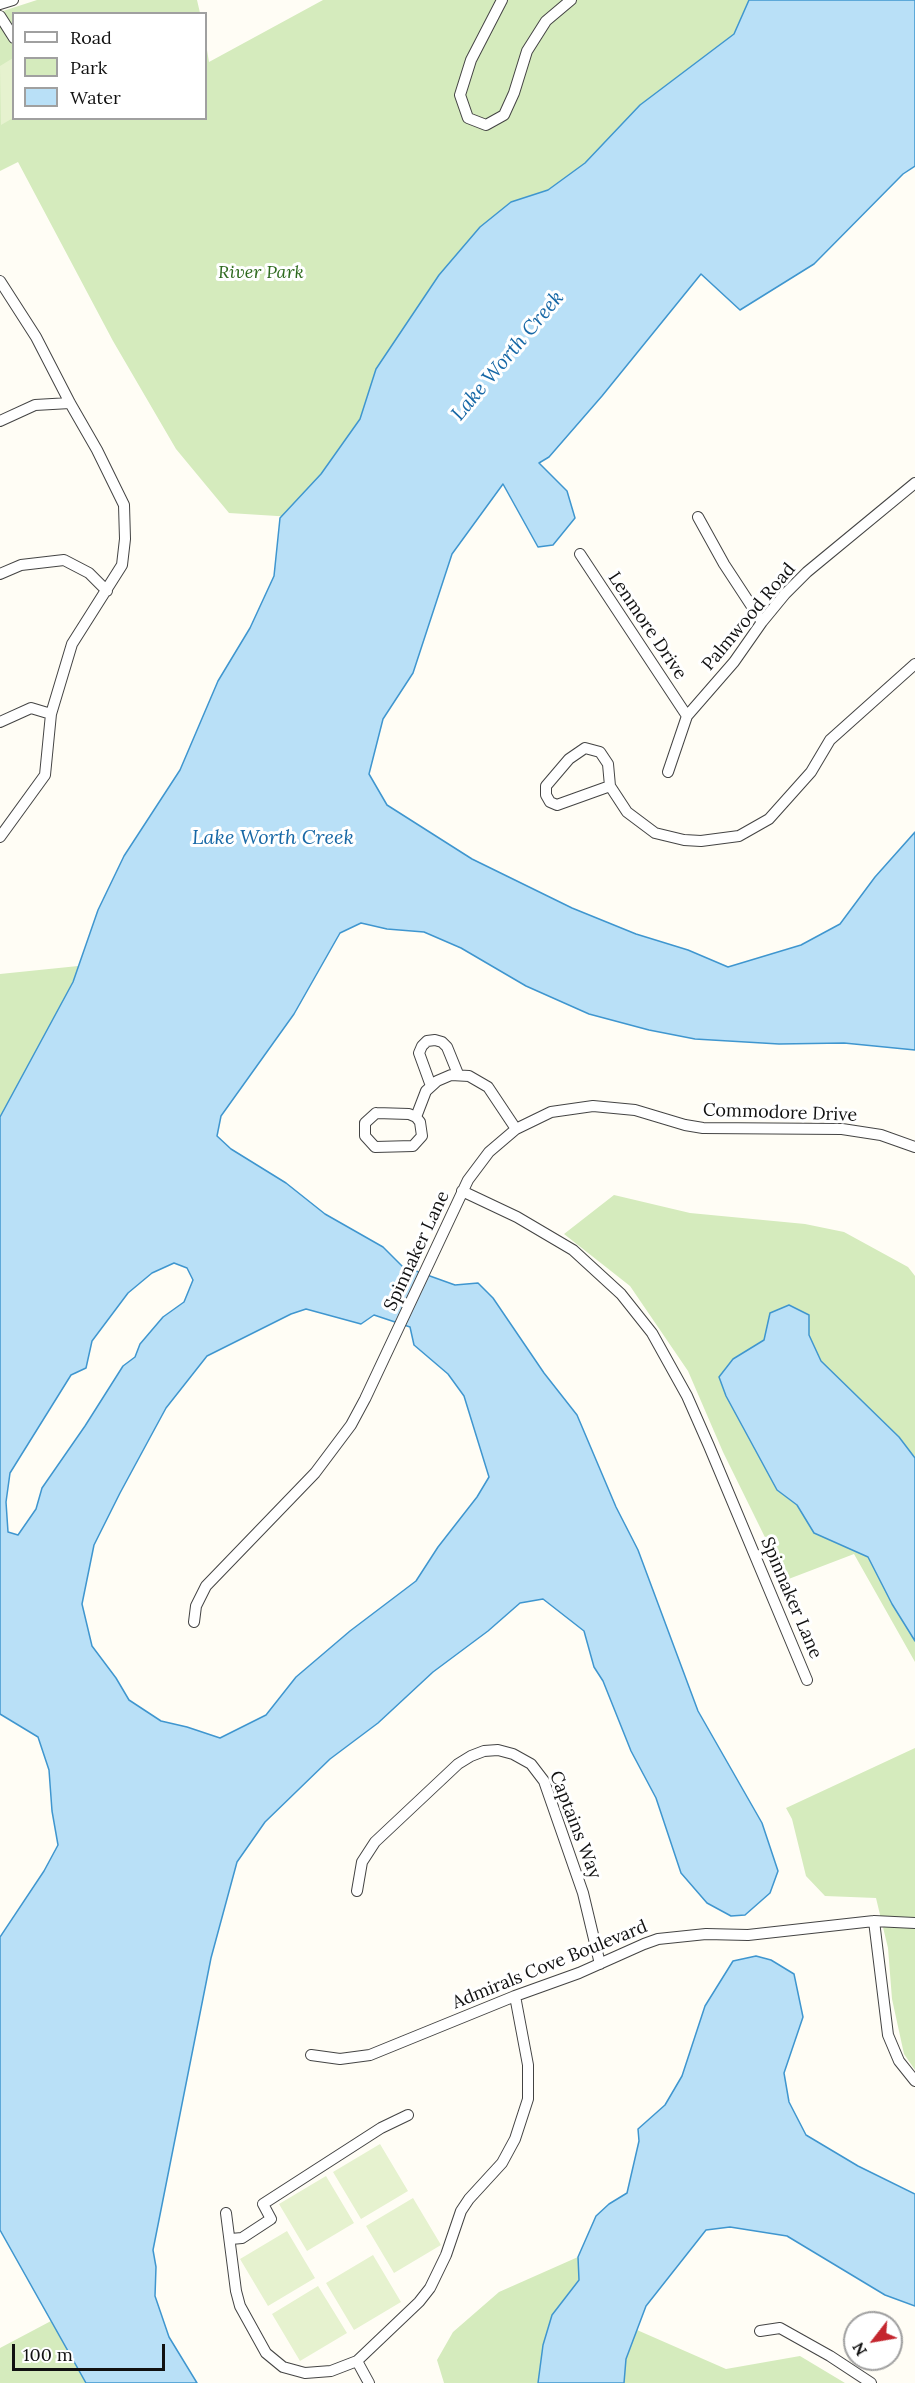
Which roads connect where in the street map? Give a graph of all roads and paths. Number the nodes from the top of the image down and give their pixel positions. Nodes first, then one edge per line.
1 (13, 0) edge
2 (502, 0) edge
3 (571, 0) edge
4 (0, 4) edge
5 (0, 16) edge
6 (12, 35) edge
7 (0, 281) edge
8 (70, 403) junction
9 (0, 421) edge
10 (915, 483) edge
11 (698, 517) dead end
12 (580, 554) dead end
13 (0, 574) edge
14 (107, 591) junction
15 (762, 622) junction
16 (915, 664) edge
17 (51, 714) junction
18 (687, 716) junction
19 (0, 722) edge
20 (668, 772) dead end
21 (610, 786) junction
22 (0, 837) edge
23 (458, 1074) junction
24 (431, 1086) junction
25 (416, 1117) junction
26 (516, 1129) junction
27 (915, 1147) edge
28 (462, 1191) junction
29 (194, 1622) dead end
30 (807, 1680) dead end
31 (357, 1891) dead end
32 (874, 1921) junction
33 (915, 1923) edge
34 (600, 1964) junction
35 (515, 1996) junction
36 (311, 2055) dead end
37 (915, 2081) edge
38 (408, 2115) dead end
39 (226, 2213) dead end
40 (231, 2239) junction
41 (760, 2331) dead end
42 (357, 2361) junction
43 (369, 2383) edge
44 (871, 2383) edge

1 - 4 street
2 - 3 street
5 - 6 street
7 - 8 street
8 - 9 street
8 - 14 street
10 - 15 street, Palmwood Road
11 - 15 street
12 - 18 street, Lenmore Drive
13 - 14 street
14 - 17 street
15 - 18 street, Palmwood Road
16 - 21 street
17 - 19 street
17 - 22 street
18 - 20 street, Palmwood Road
21 - 21 street
23 - 24 street
23 - 24 street
23 - 26 street
24 - 25 street
25 - 25 street
26 - 27 street, Commodore Drive
26 - 28 street, Commodore Drive
28 - 29 street, Spinnaker Lane
28 - 30 street, Spinnaker Lane
31 - 34 street, Captains Way
32 - 33 street, Admirals Cove Boulevard
32 - 34 street, Admirals Cove Boulevard
32 - 37 street
34 - 35 street, Admirals Cove Boulevard
35 - 36 street, Admirals Cove Boulevard
35 - 42 street
38 - 40 street
39 - 40 street
40 - 42 street
41 - 44 street
42 - 43 street

